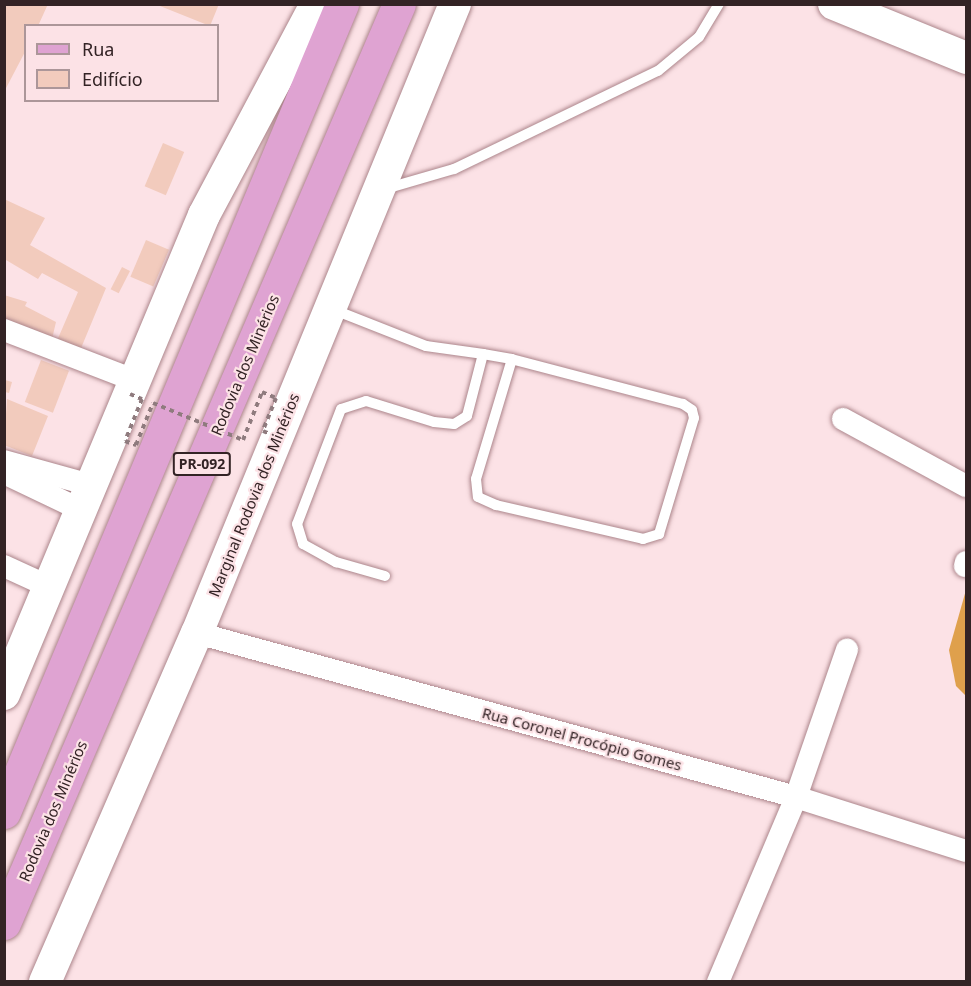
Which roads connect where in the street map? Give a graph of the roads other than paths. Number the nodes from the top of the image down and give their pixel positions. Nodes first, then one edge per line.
1 (316, 4) edge
2 (342, 4) edge
3 (399, 4) edge
4 (455, 4) edge
5 (719, 4) edge
6 (834, 4) edge
7 (966, 58) edge
8 (379, 191) junction
9 (330, 308) junction
10 (4, 330) edge
11 (483, 354) junction
12 (512, 359) junction
13 (133, 387) junction
14 (843, 419) dead end
15 (4, 461) edge
16 (4, 473) edge
17 (966, 486) edge
18 (85, 497) junction
19 (4, 566) edge
20 (385, 576) dead end
21 (50, 587) junction
22 (197, 633) junction
23 (847, 650) dead end
24 (4, 694) edge
25 (796, 797) junction
26 (4, 812) edge
27 (966, 851) edge
28 (4, 923) edge
29 (45, 981) edge
30 (718, 981) edge

1 - 13 main road
2 - 26 main road, PR-092
3 - 28 main road, Rodovia dos Minérios / PR-092
4 - 8 main road, Marginal Rodovia dos Minérios
5 - 8 lane
6 - 7 main road
8 - 9 main road, Marginal Rodovia dos Minérios
9 - 11 lane
9 - 22 main road, Marginal Rodovia dos Minérios
10 - 13 street
11 - 12 lane
11 - 20 lane
12 - 12 lane
13 - 18 main road
14 - 17 street
15 - 18 street
16 - 18 street
18 - 21 main road
19 - 21 street
21 - 24 main road
22 - 25 street, Rua Coronel Procópio Gomes
22 - 29 main road, Marginal Rodovia dos Minérios
23 - 25 street
25 - 27 street, Rua Coronel Procópio Gomes
25 - 30 street

